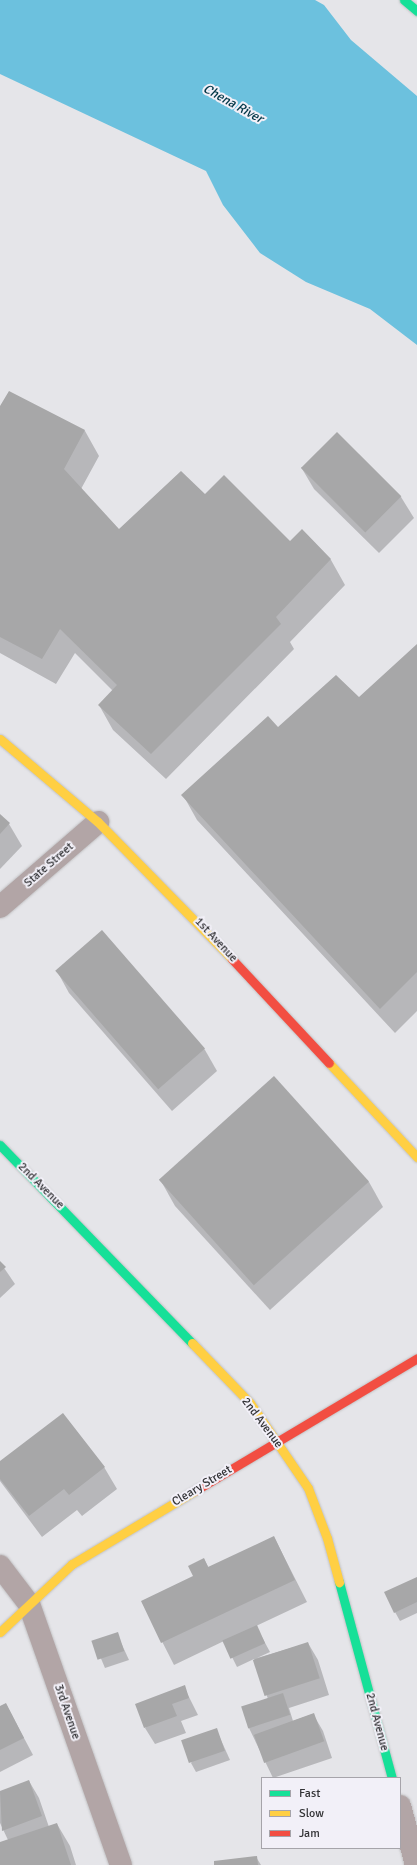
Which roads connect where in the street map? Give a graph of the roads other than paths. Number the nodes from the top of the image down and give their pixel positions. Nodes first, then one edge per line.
1 (404, 0) edge
2 (417, 11) edge
3 (0, 738) edge
4 (98, 822) junction
5 (0, 907) edge
6 (0, 1145) edge
7 (417, 1157) edge
8 (417, 1358) edge
9 (276, 1441) junction
10 (0, 1566) edge
11 (29, 1604) junction
12 (0, 1632) edge
13 (392, 1777) edge
14 (401, 1810) edge
15 (121, 1865) edge
16 (416, 1865) edge

1 - 2 street
3 - 4 street, 1st Avenue
4 - 5 street, State Street
4 - 7 street, 1st Avenue
6 - 9 street, 2nd Avenue
8 - 9 street, Cleary Street
9 - 11 street, Cleary Street
9 - 13 street, 2nd Avenue
10 - 11 street, 3rd Avenue
11 - 12 street, Cleary Street
11 - 15 street, 3rd Avenue
14 - 16 street

